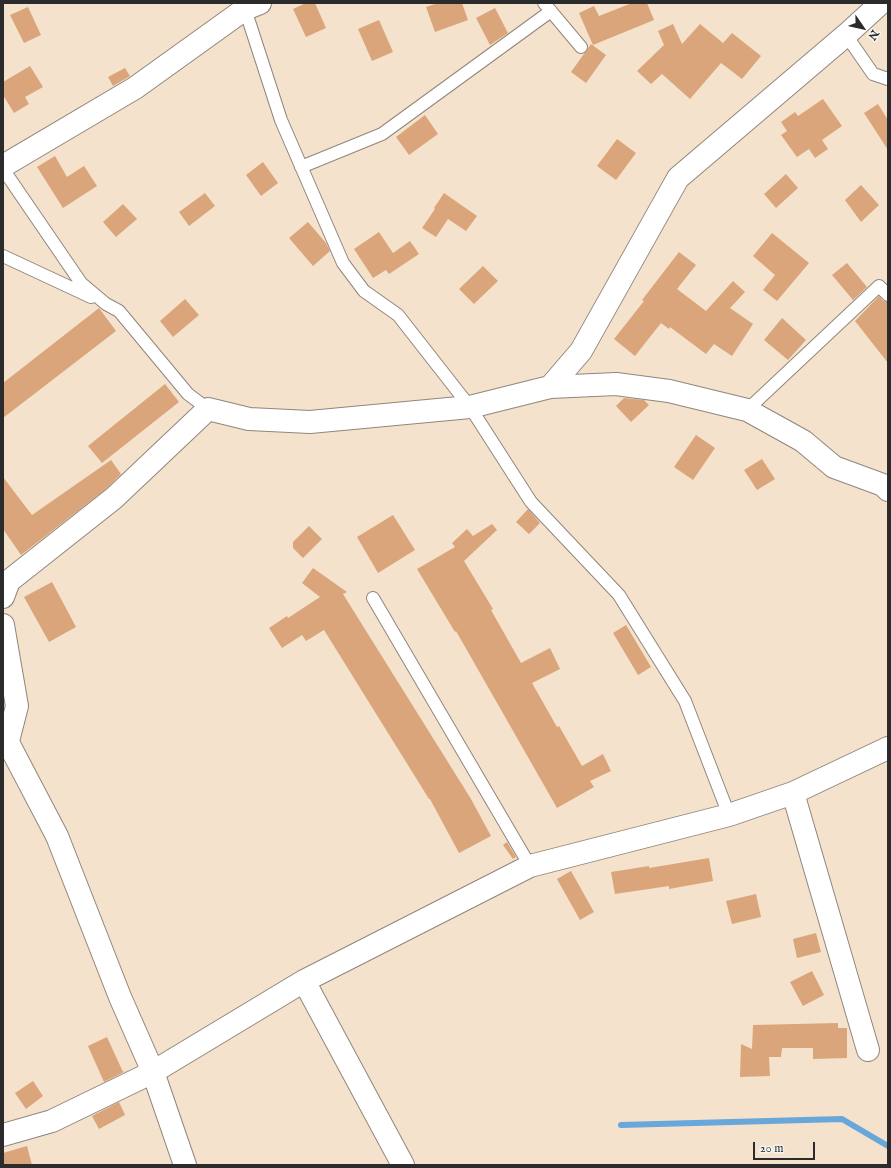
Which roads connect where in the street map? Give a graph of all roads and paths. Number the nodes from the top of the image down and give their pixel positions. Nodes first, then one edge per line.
1 (881, 3) edge
2 (248, 5) edge
3 (547, 7) edge
4 (846, 35) junction
5 (581, 47) dead end
6 (888, 79) edge
7 (3, 166) edge
8 (301, 167) junction
9 (3, 169) edge
10 (3, 256) edge
11 (888, 295) edge
12 (106, 304) junction
13 (550, 387) junction
14 (470, 407) junction
15 (208, 409) junction
16 (747, 410) junction
17 (888, 490) edge
18 (5, 585) edge
19 (373, 598) dead end
20 (3, 625) edge
21 (5, 737) edge
22 (888, 748) edge
23 (793, 793) junction
24 (729, 815) junction
25 (530, 866) junction
26 (304, 981) junction
27 (868, 1050) dead end
28 (153, 1072) junction
29 (3, 1135) edge
30 (185, 1165) edge
31 (403, 1165) edge

1 - 4 street
2 - 7 street
2 - 8 lane
3 - 5 lane
3 - 8 lane
4 - 6 lane
4 - 13 street
8 - 14 lane
9 - 12 lane
10 - 12 lane
11 - 16 lane
12 - 15 lane
13 - 14 street
13 - 16 street
14 - 15 street
14 - 24 lane
15 - 18 street
16 - 17 street
19 - 25 lane
20 - 21 street
21 - 28 street
22 - 23 street
23 - 24 street
23 - 27 street
24 - 25 street
25 - 26 street
26 - 28 street
26 - 31 street
28 - 29 street
28 - 30 street

